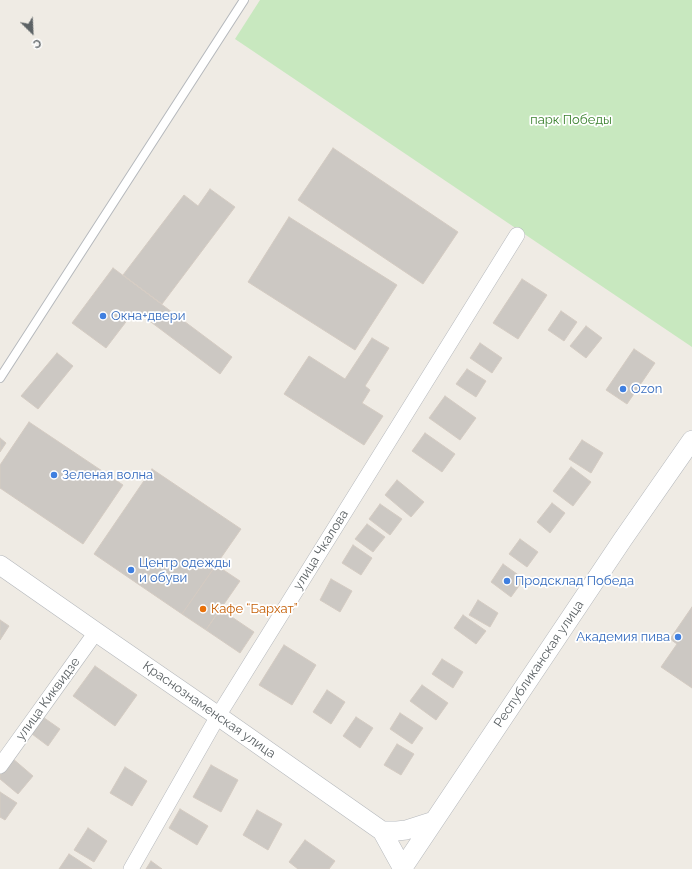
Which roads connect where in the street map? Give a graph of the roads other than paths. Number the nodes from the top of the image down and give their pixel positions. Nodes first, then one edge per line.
1 (244, 0) edge
2 (517, 235) dead end
3 (0, 378) edge
4 (692, 440) edge
5 (0, 565) edge
6 (96, 632) junction
7 (218, 716) junction
8 (0, 766) edge
9 (434, 821) junction
10 (382, 830) junction
11 (131, 869) edge
12 (402, 869) edge

1 - 3 lane
2 - 7 street, улица Чкалова
4 - 9 street, Республиканская улица
5 - 6 street, Краснознаменская улица
6 - 7 street, Краснознаменская улица
6 - 8 street, улица Киквидзе
7 - 10 street, Краснознаменская улица
7 - 11 street, улица Чкалова
9 - 10 street
9 - 12 street, Республиканская улица
10 - 12 street, Краснознаменская улица

